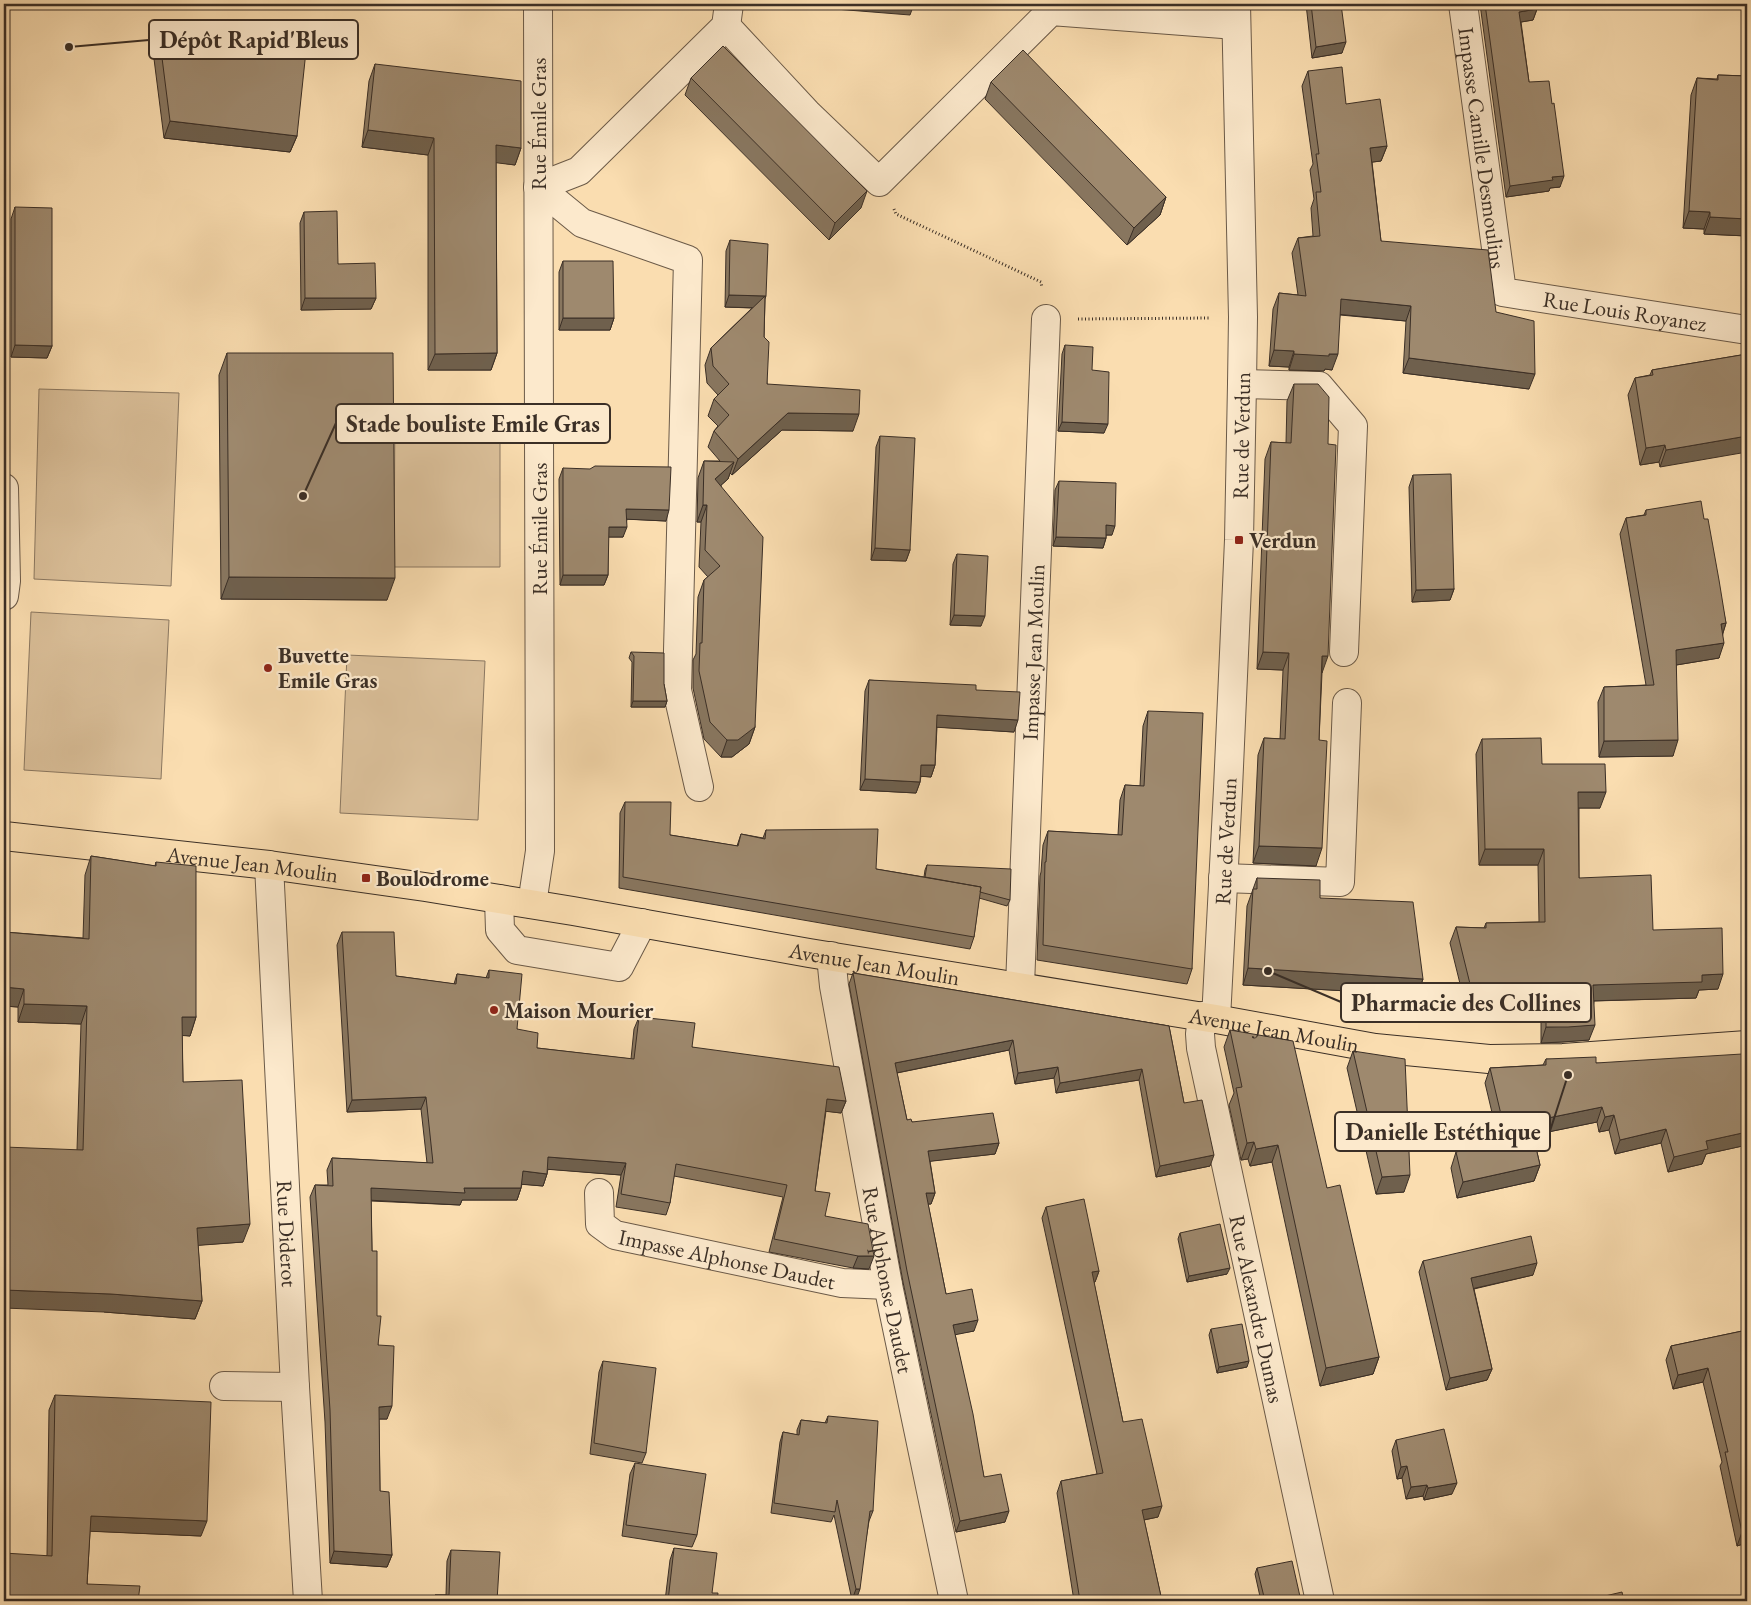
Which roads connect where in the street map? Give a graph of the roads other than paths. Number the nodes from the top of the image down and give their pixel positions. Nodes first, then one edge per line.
1 (538, 4) edge
2 (1463, 4) edge
3 (1236, 14) edge
4 (728, 15) edge
5 (538, 187) junction
6 (1502, 292) joint
7 (1046, 319) road end
8 (1747, 330) edge
9 (1242, 384) junction
10 (4, 488) edge
11 (4, 596) edge
12 (1344, 652) dead end
13 (1347, 704) dead end
14 (699, 787) dead end
15 (4, 836) edge
16 (269, 865) junction
17 (1223, 878) junction
18 (499, 899) junction
19 (532, 904) junction
20 (642, 923) junction
21 (831, 956) junction
22 (1020, 986) junction
23 (1209, 1018) junction
24 (1747, 1045) edge
25 (599, 1193) dead end
26 (888, 1285) junction
27 (224, 1386) dead end
28 (295, 1387) junction
29 (308, 1601) edge
30 (954, 1601) edge
31 (1320, 1601) edge

1 - 5 street, Rue Émile Gras
2 - 6 street, Impasse Camille Desmoulins
3 - 4 street
3 - 9 street, Rue de Verdun
4 - 5 street
5 - 14 street
5 - 19 street, Rue Émile Gras
6 - 8 street, Rue Louis Royanez
7 - 22 street, Impasse Jean Moulin
9 - 12 street
9 - 17 street, Rue de Verdun
10 - 11 street
13 - 17 street
15 - 16 main road, Avenue Jean Moulin
16 - 18 main road, Avenue Jean Moulin
16 - 28 street, Rue Diderot
17 - 23 street, Rue de Verdun
18 - 19 main road, Avenue Jean Moulin
18 - 20 street
19 - 20 main road, Avenue Jean Moulin
20 - 21 main road, Avenue Jean Moulin
21 - 22 main road, Avenue Jean Moulin
21 - 26 street, Rue Alphonse Daudet
22 - 23 main road, Avenue Jean Moulin
23 - 24 main road, Avenue Jean Moulin
23 - 31 street, Rue Alexandre Dumas
25 - 26 street, Impasse Alphonse Daudet
26 - 30 street, Rue Alphonse Daudet
27 - 28 street
28 - 29 street, Rue Diderot

